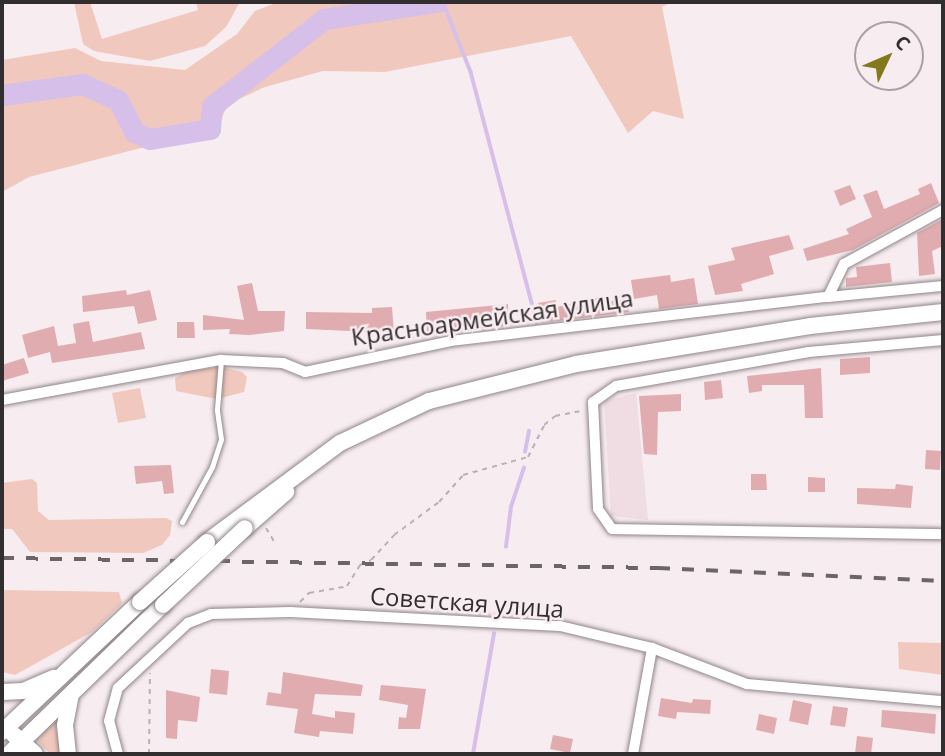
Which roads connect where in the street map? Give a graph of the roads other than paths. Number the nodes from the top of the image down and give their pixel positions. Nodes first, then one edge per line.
1 (943, 209) edge
2 (943, 286) edge
3 (828, 297) junction
4 (943, 312) edge
5 (943, 340) edge
6 (221, 360) junction
7 (489, 386) junction
8 (2, 400) edge
9 (182, 522) dead end
10 (943, 534) edge
11 (652, 648) junction
12 (60, 676) junction
13 (2, 692) edge
14 (71, 695) junction
15 (943, 701) edge
16 (3, 728) edge
17 (15, 748) edge
18 (35, 754) edge
19 (68, 754) edge
20 (118, 754) edge
21 (633, 754) edge

1 - 3 street
2 - 3 street, Красноармейская улица
3 - 6 street, Красноармейская улица
4 - 7 main road
5 - 10 street
6 - 8 street, Красноармейская улица
6 - 9 lane
7 - 12 main road, bridge
7 - 14 main road, bridge
11 - 15 street, Советская улица
11 - 20 street, Советская улица
11 - 21 street
12 - 13 main road
12 - 16 main road
14 - 17 main road
14 - 19 main road
16 - 17 main road
17 - 18 main road

